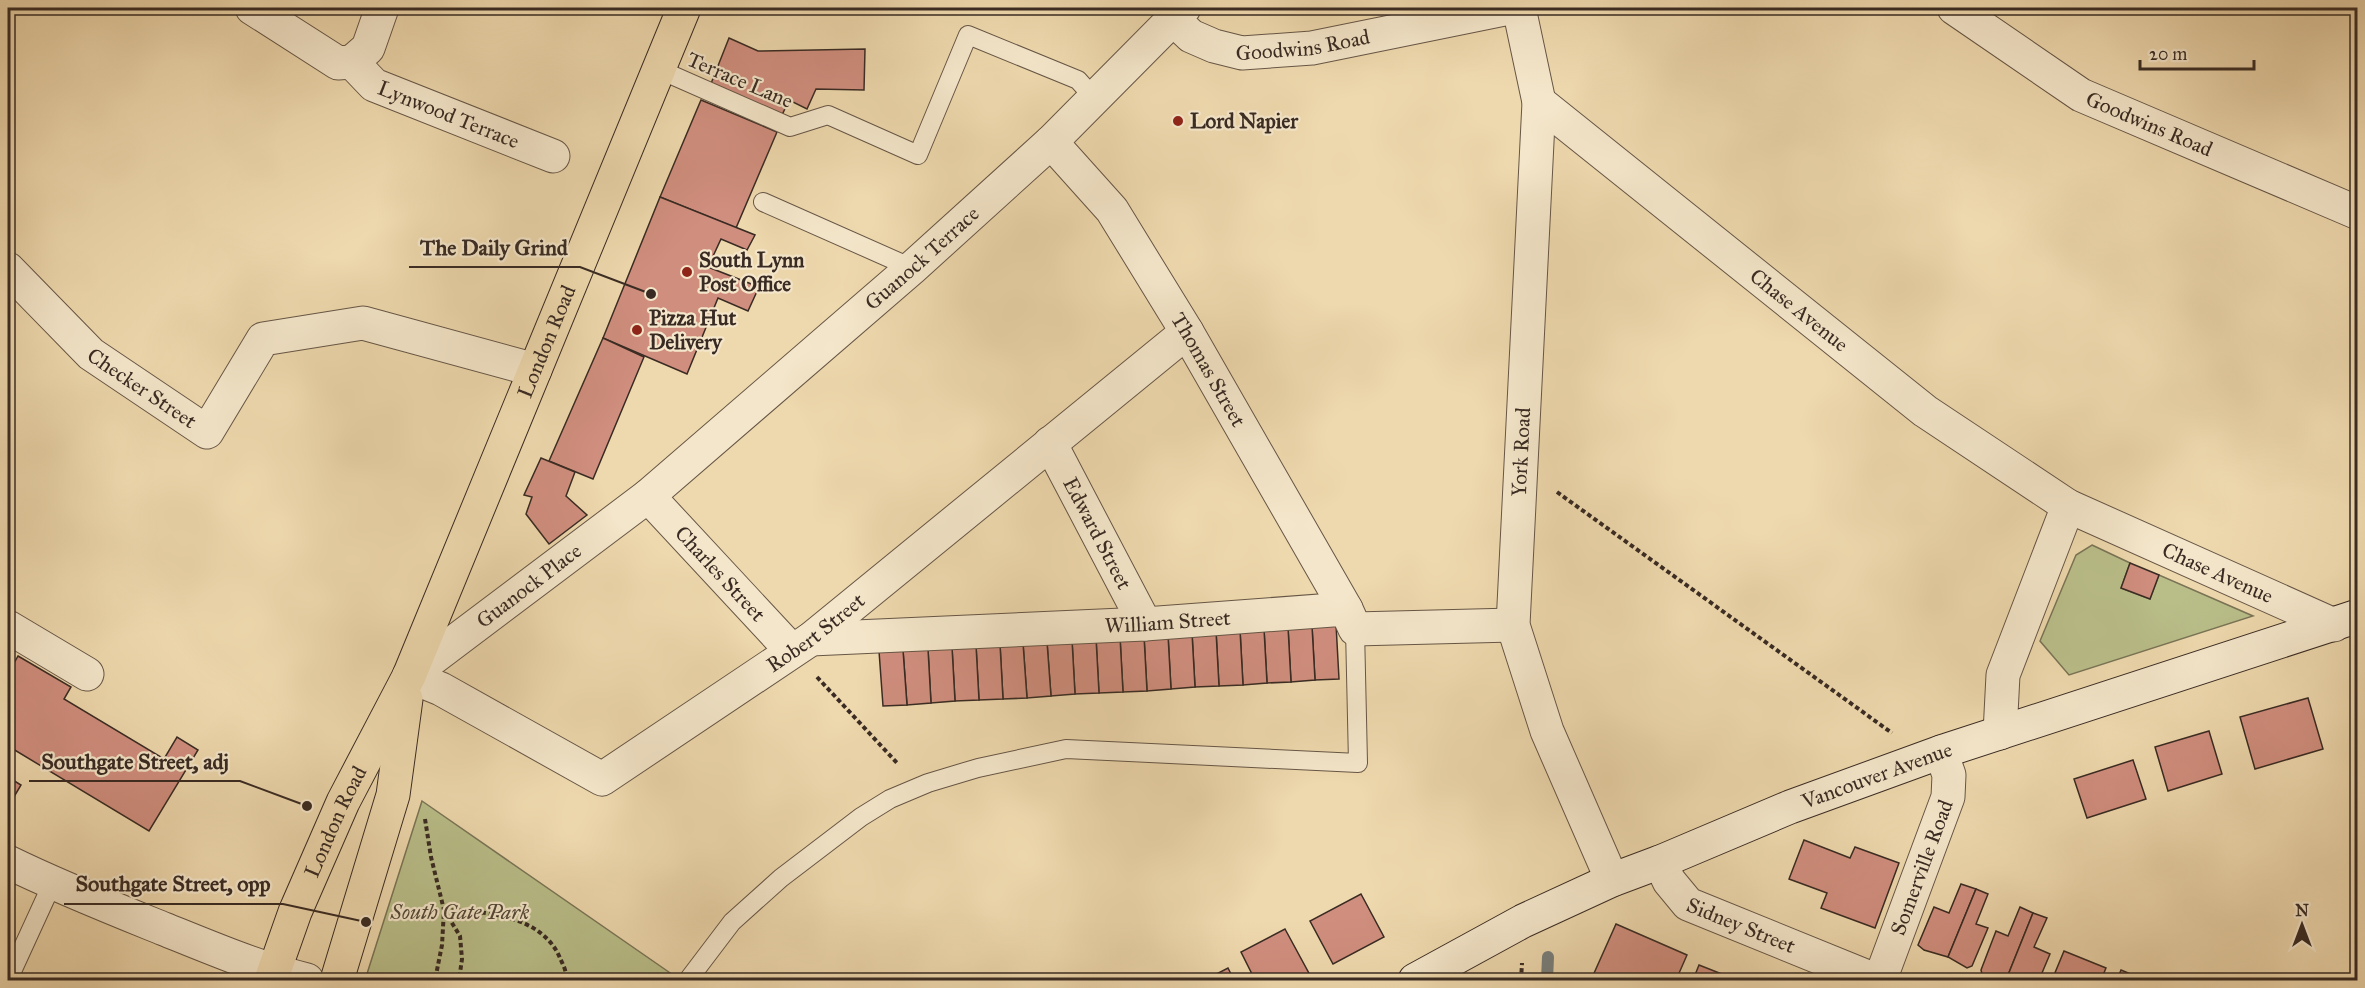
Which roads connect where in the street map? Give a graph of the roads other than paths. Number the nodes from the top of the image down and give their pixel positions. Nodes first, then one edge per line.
1 (252, 8) edge
2 (381, 8) edge
3 (684, 8) edge
4 (1509, 8) edge
5 (1519, 8) edge
6 (1954, 8) edge
7 (1179, 13) edge
8 (352, 62) junction
9 (658, 69) junction
10 (1095, 99) junction
11 (1539, 102) junction
12 (1050, 142) junction
13 (553, 156) dead end
14 (763, 202) dead end
15 (2358, 213) edge
16 (912, 268) junction
17 (8, 269) edge
18 (1186, 332) junction
19 (535, 370) junction
20 (1050, 443) junction
21 (648, 496) junction
22 (2068, 506) junction
23 (1350, 619) junction
24 (2346, 621) edge
25 (1145, 624) junction
26 (1513, 625) junction
27 (8, 627) edge
28 (802, 645) junction
29 (87, 674) dead end
30 (409, 676) junction
31 (2000, 733) junction
32 (1926, 758) junction
33 (8, 862) edge
34 (1660, 862) junction
35 (1612, 880) junction
36 (52, 884) junction
37 (272, 976) edge
38 (8, 981) edge
39 (307, 981) edge
40 (337, 981) edge
41 (688, 981) edge
42 (1415, 981) edge
43 (1875, 981) edge
44 (1880, 981) edge

1 - 8 street
2 - 8 street
3 - 9 main road, London Road
4 - 7 street, Goodwins Road
5 - 11 street, York Road
6 - 15 street, Goodwins Road
7 - 10 street, Guanock Terrace
8 - 13 street, Lynwood Terrace
9 - 10 lane, Terrace Lane
9 - 19 main road, London Road
10 - 12 street, Guanock Terrace
11 - 22 street, Chase Avenue
11 - 26 street, York Road
12 - 16 street, Guanock Terrace
12 - 18 street, Thomas Street
14 - 16 lane
16 - 21 street, Guanock Terrace
17 - 19 street, Checker Street
18 - 20 street, Robert Street
18 - 23 street, Thomas Street
19 - 30 main road, London Road
20 - 25 street, Edward Street
20 - 28 street, Robert Street
21 - 28 street, Charles Street
21 - 30 street, Guanock Place
22 - 24 street, Chase Avenue
22 - 31 street
23 - 25 street, William Street
23 - 26 street, William Street
23 - 41 lane
24 - 31 street, Vancouver Avenue
25 - 28 street, William Street
26 - 35 street, York Road
27 - 29 street
28 - 30 street, Robert Street
30 - 37 main road, London Road
30 - 40 main road, London Road
31 - 32 street, Vancouver Avenue
32 - 34 street, Vancouver Avenue
32 - 44 street, Somerville Road
33 - 36 street
34 - 35 street, Vancouver Avenue
34 - 43 street, Sidney Street
35 - 42 street, Vancouver Avenue
36 - 37 street
36 - 38 lane
37 - 39 street

